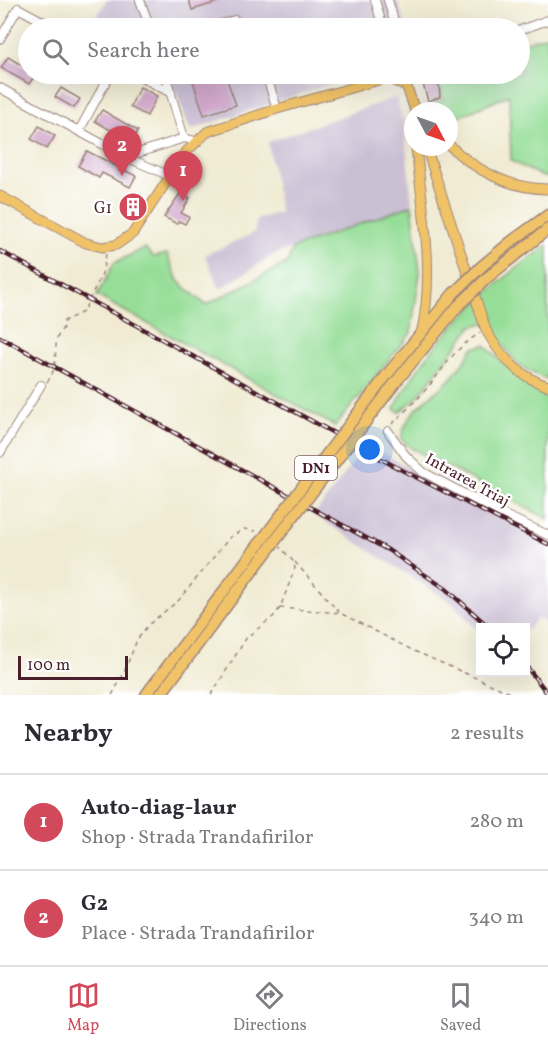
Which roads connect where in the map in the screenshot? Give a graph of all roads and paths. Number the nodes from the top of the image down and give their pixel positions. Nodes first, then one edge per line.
1 (140, 0) edge
2 (375, 0) edge
3 (388, 0) edge
4 (36, 18) edge
5 (146, 18) edge
6 (380, 18) edge
7 (393, 18) edge
8 (548, 20) edge
9 (530, 26) edge
10 (0, 39) edge
11 (104, 84) edge
12 (154, 84) edge
13 (168, 84) edge
14 (269, 84) edge
15 (362, 84) edge
16 (399, 84) edge
17 (406, 84) joint
18 (0, 88) edge
19 (171, 93) junction
20 (412, 102) edge
21 (277, 109) junction
22 (78, 131) junction
23 (184, 138) junction
24 (195, 141) junction
25 (458, 152) edge
26 (417, 156) edge
27 (429, 156) edge
28 (126, 157) junction
29 (170, 176) junction
30 (548, 189) edge
31 (0, 196) edge
32 (548, 215) edge
33 (548, 229) edge
34 (106, 247) junction
35 (422, 330) junction
36 (486, 330) junction
37 (390, 380) junction
38 (41, 385) joint
39 (548, 386) edge
40 (388, 431) joint
41 (0, 453) edge
42 (258, 531) dead end
43 (548, 535) edge
44 (276, 544) dead end
45 (294, 561) junction
46 (252, 563) junction
47 (280, 608) junction
48 (340, 613) junction
49 (112, 695) edge
50 (146, 695) edge
51 (160, 695) edge
52 (212, 695) edge
53 (515, 695) edge

1 - 5 street
2 - 6 street
3 - 7 street
4 - 10 street
8 - 9 street
11 - 22 street
12 - 19 street
13 - 19 street
14 - 21 street
15 - 21 main road
16 - 17 main road
17 - 20 main road
18 - 22 street
19 - 23 street
21 - 24 main road
22 - 28 street
23 - 24 street
23 - 28 street
24 - 29 main road
25 - 30 main road
26 - 35 main road
27 - 36 main road
28 - 29 street
29 - 34 main road
31 - 34 main road
32 - 35 highway, DN1, bridge
33 - 37 highway, DN1, bridge
34 - 38 path
35 - 37 highway, DN1
36 - 39 main road
36 - 40 path
37 - 46 highway, DN1, bridge
38 - 41 street
40 - 43 street, Intrarea Triaj
42 - 49 path
44 - 45 path
45 - 47 path
45 - 48 path
46 - 50 highway, DN1
46 - 51 highway, DN1
47 - 48 path
47 - 52 path
48 - 53 path

